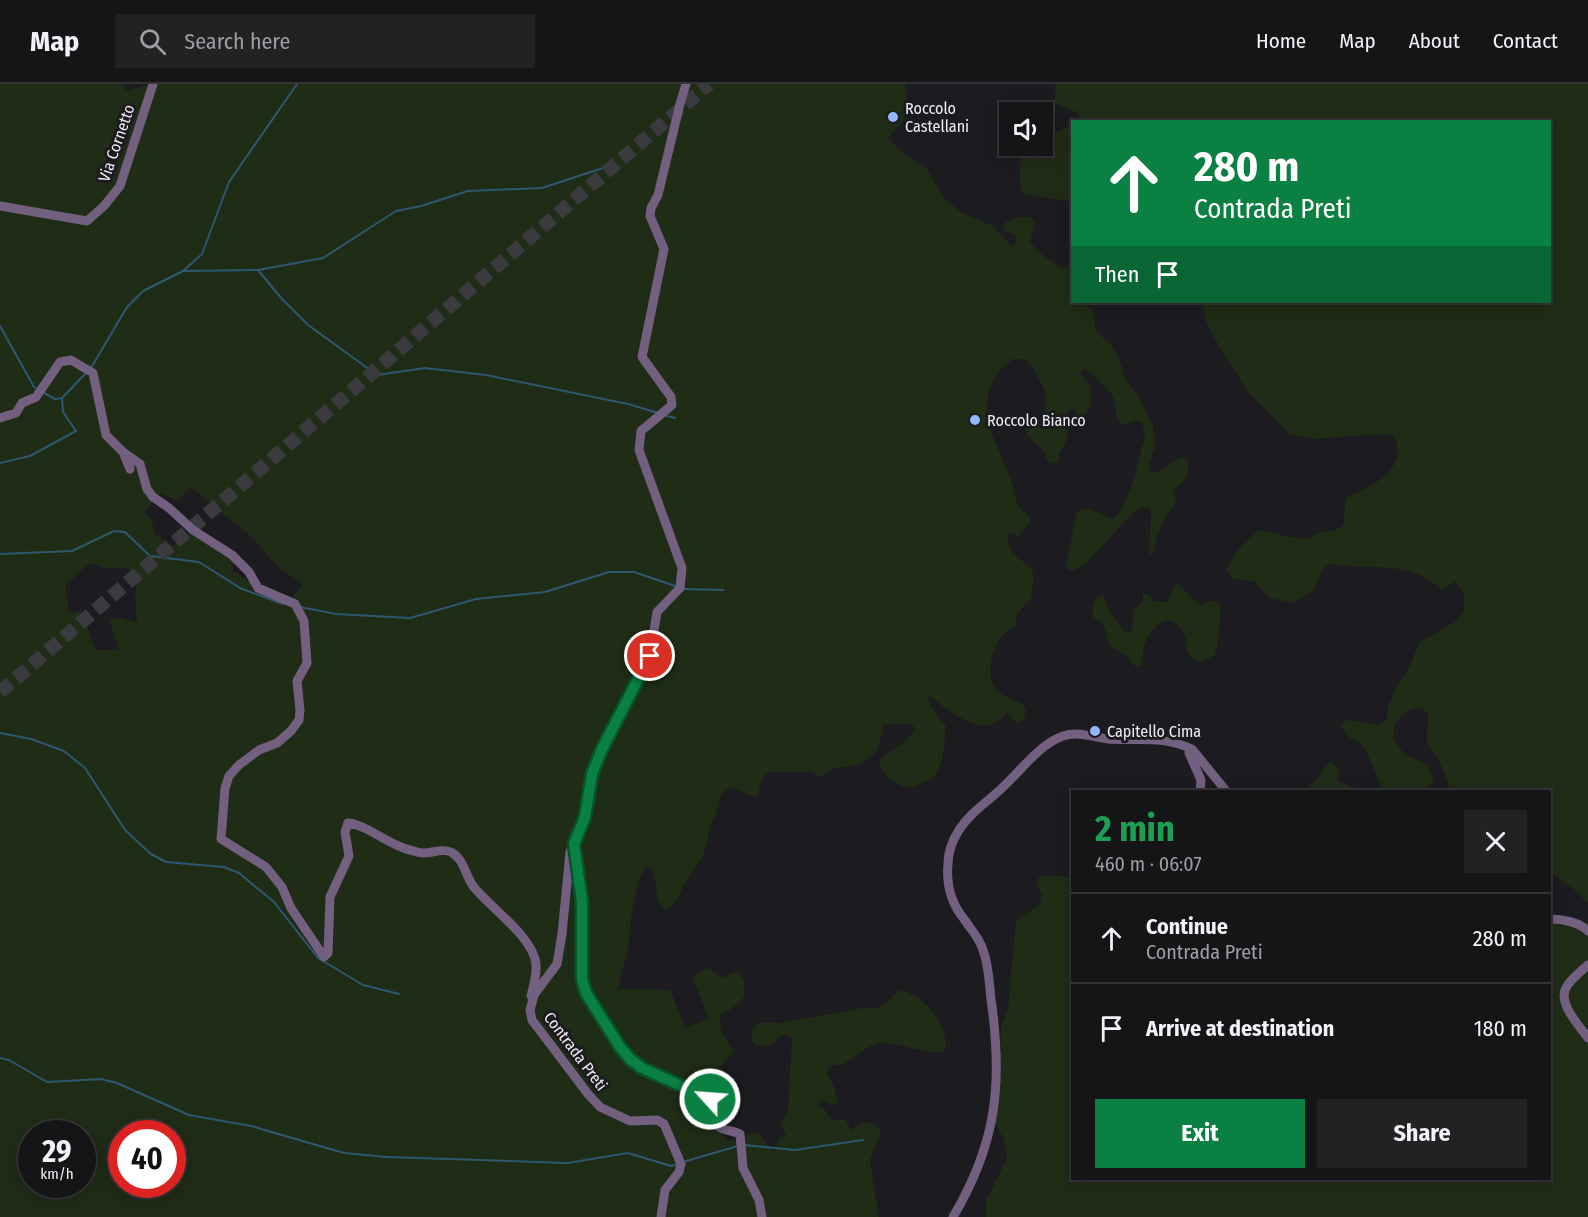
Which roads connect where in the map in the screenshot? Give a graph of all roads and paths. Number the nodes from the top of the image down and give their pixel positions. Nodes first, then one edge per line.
1 (153, 84) edge
2 (686, 84) edge
3 (0, 206) edge
4 (0, 418) edge
5 (123, 452) junction
6 (130, 468) dead end
7 (1184, 746) junction
8 (1200, 790) edge
9 (1225, 790) edge
10 (574, 844) junction
11 (945, 844) dead end
12 (948, 863) junction
13 (1551, 919) edge
14 (1588, 931) edge
15 (1588, 965) edge
16 (530, 1010) junction
17 (1588, 1038) edge
18 (661, 1217) edge
19 (762, 1217) edge
20 (953, 1217) edge

1 - 3 street, Via Cornetto
2 - 10 street, Contrada Preti
4 - 5 street
5 - 6 street
5 - 16 street
7 - 8 street
7 - 9 street
7 - 12 street
10 - 16 street, Contrada Preti
10 - 19 street
11 - 12 street
12 - 20 street
13 - 14 street
15 - 17 street
16 - 18 street, Contrada Preti

